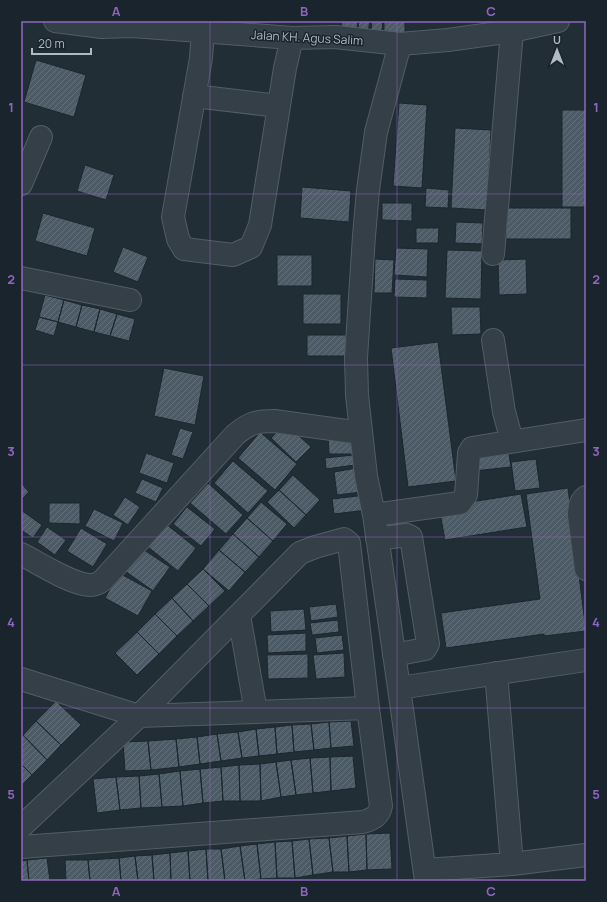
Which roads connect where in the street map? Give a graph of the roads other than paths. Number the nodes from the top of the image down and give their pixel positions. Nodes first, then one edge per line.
1 (55, 21) edge
2 (558, 21) edge
3 (102, 24) edge
4 (335, 29) edge
5 (203, 31) junction
6 (512, 31) junction
7 (292, 38) junction
8 (400, 44) junction
9 (194, 96) junction
10 (279, 106) junction
11 (41, 137) dead end
12 (21, 184) edge
13 (493, 254) dead end
14 (21, 278) edge
15 (130, 300) dead end
16 (492, 340) dead end
17 (586, 430) edge
18 (361, 433) junction
19 (512, 441) junction
20 (586, 497) edge
21 (374, 515) junction
22 (377, 539) junction
23 (21, 554) edge
24 (586, 569) edge
25 (240, 615) junction
26 (394, 656) junction
27 (586, 660) edge
28 (496, 673) junction
29 (21, 679) edge
30 (399, 688) junction
31 (368, 708) junction
32 (256, 712) junction
33 (139, 716) junction
34 (21, 827) edge
35 (21, 847) edge
36 (586, 855) edge
37 (512, 864) junction
38 (425, 876) edge

1 - 3 street, Jalan KH. Agus Salim
2 - 6 street, Jalan KH. Agus Salim
3 - 5 street, Jalan KH. Agus Salim
4 - 7 street, Jalan KH. Agus Salim
4 - 8 street, Jalan KH. Agus Salim
5 - 7 street, Jalan KH. Agus Salim
5 - 9 street
6 - 8 street, Jalan KH. Agus Salim
6 - 13 street
7 - 10 street
8 - 18 street
9 - 10 street
9 - 10 street
11 - 12 street
14 - 15 street
16 - 19 street
17 - 19 street
18 - 21 street
18 - 23 street
19 - 21 street
20 - 24 street
21 - 22 street
22 - 26 street
22 - 26 street
25 - 31 street
25 - 32 street
25 - 33 street
26 - 30 street
27 - 28 street
28 - 30 street
28 - 37 street
29 - 33 street
30 - 38 street
31 - 32 street
31 - 35 street
32 - 33 street
33 - 34 street
36 - 37 street
37 - 38 street

